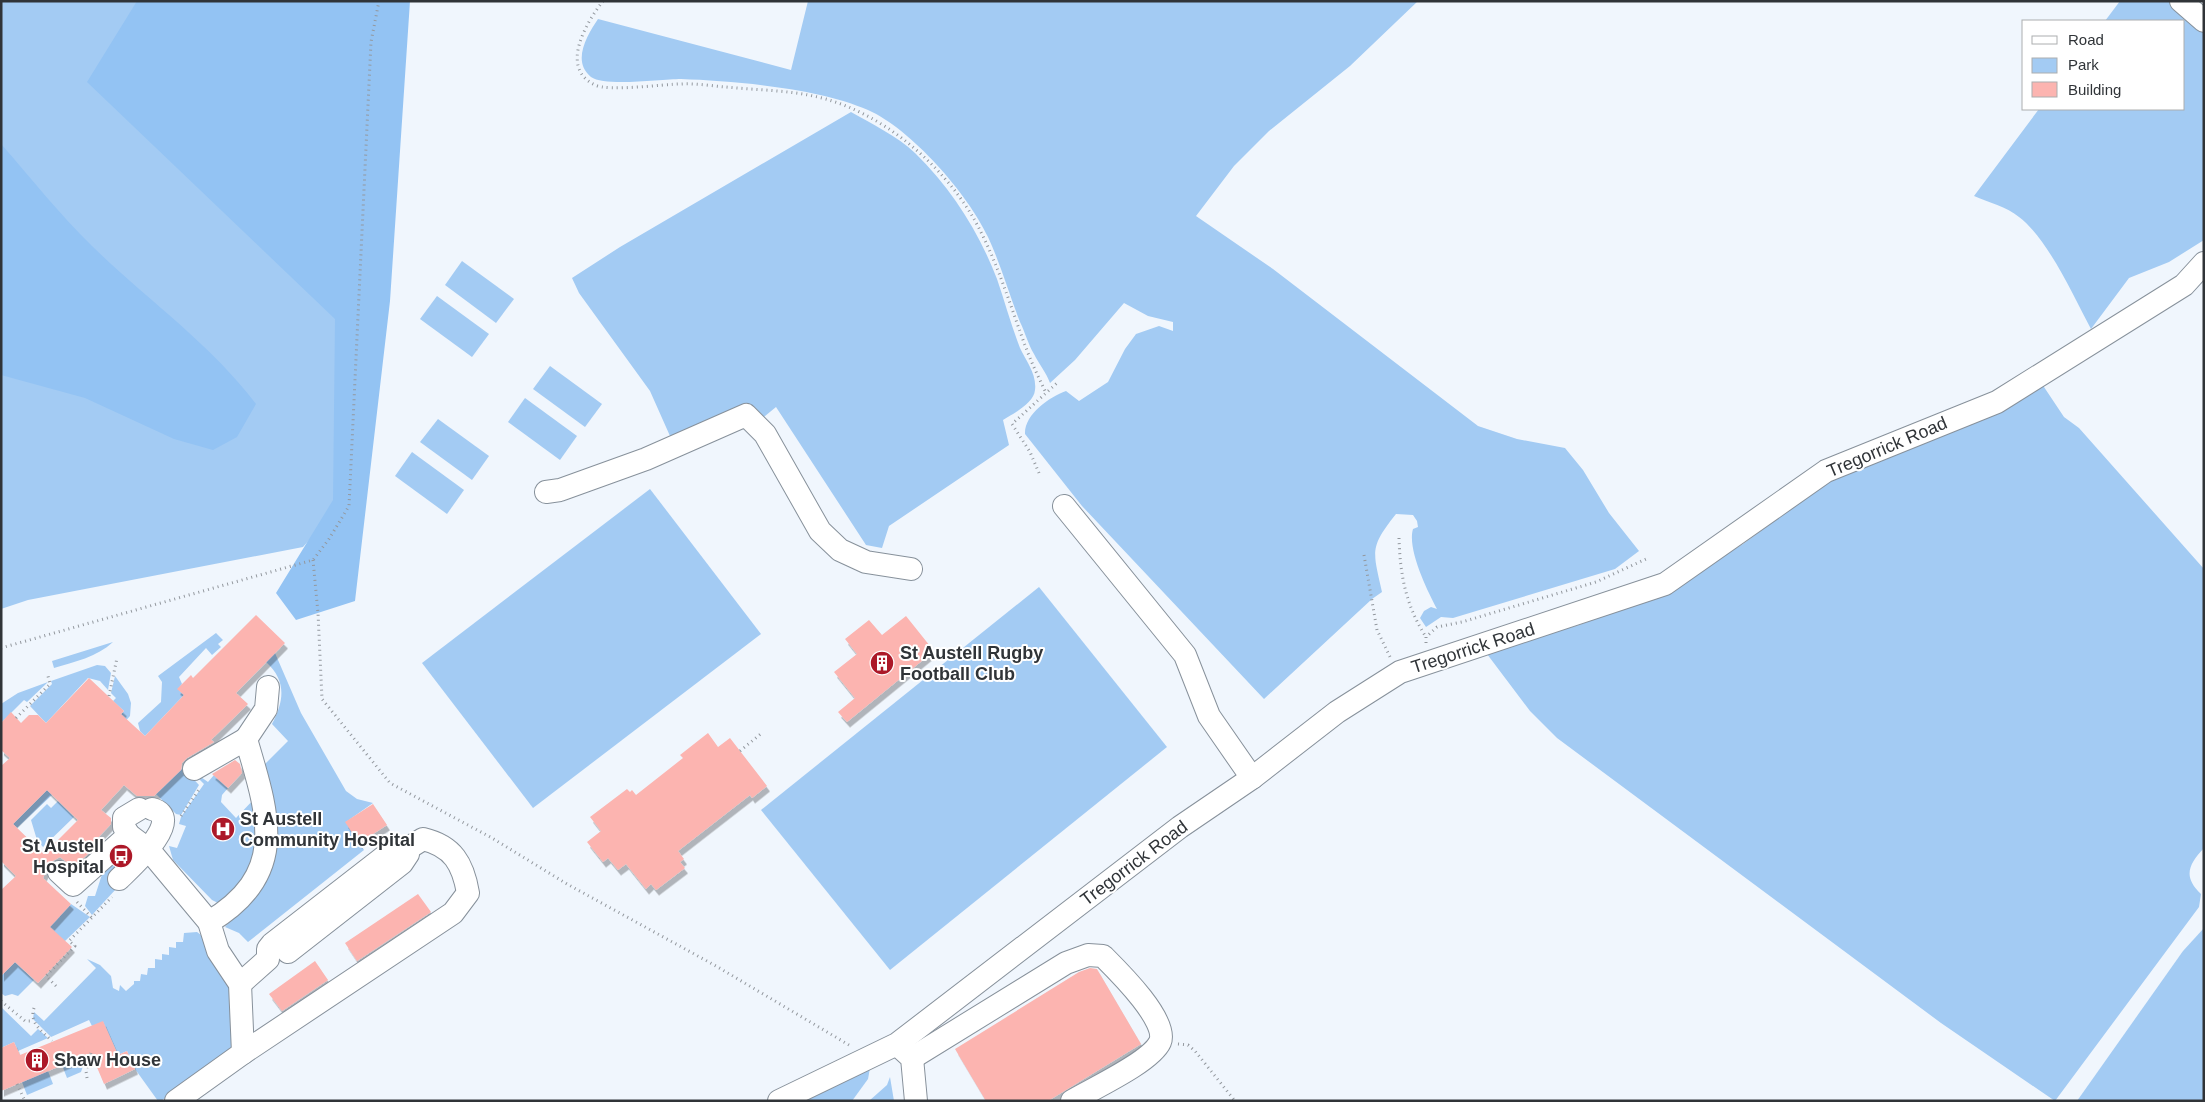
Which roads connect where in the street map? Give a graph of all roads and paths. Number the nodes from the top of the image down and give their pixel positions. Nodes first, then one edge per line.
1 (379, 1) edge
2 (603, 1) edge
3 (2181, 1) edge
4 (2204, 21) edge
5 (2204, 263) edge
6 (1057, 383) dead end
7 (1046, 393) junction
8 (1038, 472) dead end
9 (546, 492) dead end
10 (1064, 506) dead end
11 (1399, 538) dead end
12 (1364, 555) dead end
13 (1646, 559) dead end
14 (313, 560) junction
15 (911, 570) dead end
16 (1426, 637) junction
17 (1, 648) edge
18 (117, 658) dead end
19 (1425, 664) junction
20 (1400, 672) junction
21 (48, 676) dead end
22 (268, 687) dead end
23 (109, 696) dead end
24 (16, 718) dead end
25 (763, 732) dead end
26 (246, 739) junction
27 (740, 751) dead end
28 (194, 769) joint
29 (1252, 778) junction
30 (179, 820) dead end
31 (129, 835) junction
32 (149, 850) junction
33 (59, 872) dead end
34 (118, 886) joint
35 (209, 922) junction
36 (240, 984) junction
37 (56, 986) dead end
38 (1, 1001) edge
39 (34, 1008) dead end
40 (33, 1021) junction
41 (52, 1041) dead end
42 (1160, 1042) junction
43 (905, 1051) junction
44 (91, 1053) dead end
45 (243, 1053) junction
46 (869, 1057) junction
47 (87, 1078) dead end
48 (17, 1084) dead end
49 (24, 1101) edge
50 (176, 1101) edge
51 (779, 1101) edge
52 (916, 1101) edge
53 (1072, 1101) edge
54 (1235, 1101) edge

1 - 14 path
2 - 7 path
3 - 4 street
5 - 19 street, Tregorrick Road
6 - 7 path
7 - 8 path
9 - 15 street
10 - 29 street
11 - 16 path
12 - 20 path
13 - 16 path
14 - 17 path
14 - 46 path
16 - 19 path
18 - 23 path
19 - 20 street, Tregorrick Road
20 - 29 street, Tregorrick Road
21 - 24 path
22 - 26 street
25 - 27 path
26 - 28 street
26 - 35 street
28 - 30 path
29 - 43 street, Tregorrick Road
31 - 32 street
31 - 32 street
31 - 33 street
32 - 34 street
32 - 35 street
34 - 37 path
35 - 36 street
36 - 45 street
36 - 45 street
38 - 40 path
39 - 40 path
40 - 41 path
42 - 43 street
42 - 53 street
42 - 54 path
43 - 46 street, Tregorrick Road
43 - 52 street
44 - 47 path
45 - 50 street
46 - 51 street, Tregorrick Road
48 - 49 path

